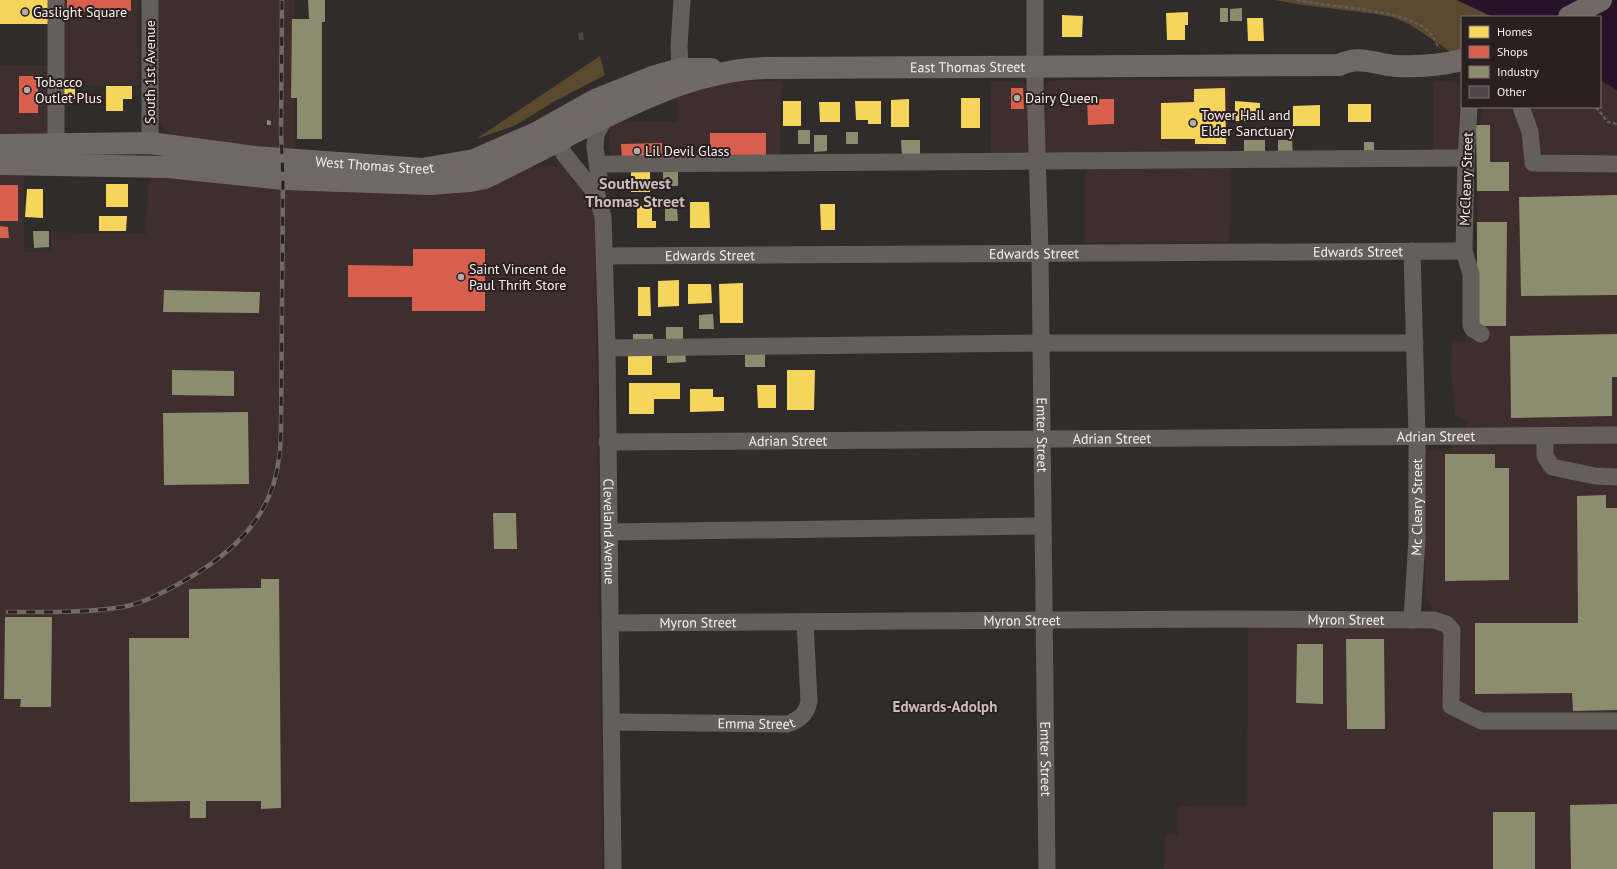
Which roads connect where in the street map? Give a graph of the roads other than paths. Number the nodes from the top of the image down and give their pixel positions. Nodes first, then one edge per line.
1 (56, 0) edge
2 (150, 0) edge
3 (682, 0) edge
4 (1035, 0) edge
5 (1601, 0) edge
6 (1571, 16) edge
7 (1461, 60) edge
8 (1340, 65) junction
9 (1035, 68) junction
10 (680, 69) junction
11 (730, 70) junction
12 (1461, 75) edge
13 (1469, 108) edge
14 (1522, 108) edge
15 (605, 117) junction
16 (555, 133) junction
17 (150, 143) junction
18 (56, 144) junction
19 (0, 145) edge
20 (1466, 158) junction
21 (1037, 160) junction
22 (0, 164) edge
23 (67, 164) junction
24 (1617, 164) edge
25 (598, 166) junction
26 (598, 195) junction
27 (1412, 251) junction
28 (1464, 251) junction
29 (1040, 253) junction
30 (605, 256) junction
31 (1481, 334) dead end
32 (1041, 343) junction
33 (1414, 343) junction
34 (607, 348) junction
35 (1617, 435) edge
36 (1417, 436) junction
37 (1545, 436) junction
38 (1042, 438) junction
39 (607, 442) junction
40 (1617, 477) edge
41 (1043, 526) junction
42 (609, 532) junction
43 (1412, 620) junction
44 (1044, 621) junction
45 (805, 622) junction
46 (610, 623) junction
47 (1617, 721) edge
48 (612, 722) junction
49 (613, 869) edge
50 (1047, 869) edge

1 - 18 street
2 - 17 street, South 1st Avenue
3 - 10 street
4 - 9 street, Emter Street
5 - 6 main road
7 - 8 main road, East Thomas Street
8 - 9 main road, East Thomas Street
8 - 12 main road, East Thomas Street
9 - 11 main road, East Thomas Street
9 - 21 street, Emter Street
10 - 11 main road, West Thomas Street
10 - 16 main road, West Thomas Street
11 - 15 main road, East Thomas Street
13 - 20 street, McCleary Street
14 - 24 street
15 - 16 main road, West Thomas Street
15 - 25 street, Cleveland Avenue
16 - 17 main road, West Thomas Street
16 - 23 main road, West Thomas Street
16 - 26 street, Cleveland Avenue
17 - 18 main road, West Thomas Street
17 - 23 main road
18 - 19 main road, West Thomas Street
20 - 21 street
20 - 28 street, McCleary Street
21 - 25 street
21 - 29 street, Emter Street
22 - 23 main road, West Thomas Street
25 - 26 street, Cleveland Avenue
26 - 30 street, Cleveland Avenue
27 - 28 street, Edwards Street
27 - 29 street, Edwards Street
27 - 33 street, Mc Cleary Street
28 - 31 street, McCleary Street
29 - 30 street, Edwards Street
29 - 32 street, Emter Street
30 - 34 street, Cleveland Avenue
32 - 33 street
32 - 34 street
32 - 38 street, Emter Street
33 - 36 street, Mc Cleary Street
34 - 39 street, Cleveland Avenue
35 - 37 street, Adrian Street
36 - 37 street, Adrian Street
36 - 38 street, Adrian Street
36 - 43 street, Mc Cleary Street
37 - 40 street
38 - 39 street, Adrian Street
38 - 41 street, Emter Street
39 - 42 street, Cleveland Avenue
41 - 42 street
41 - 44 street, Emter Street
42 - 46 street, Cleveland Avenue
43 - 44 street, Myron Street
43 - 47 street, Myron Street
44 - 45 street, Myron Street
44 - 50 street, Emter Street
45 - 46 street, Myron Street
45 - 48 street, Emma Street
46 - 48 street, Cleveland Avenue
48 - 49 street, Cleveland Avenue

